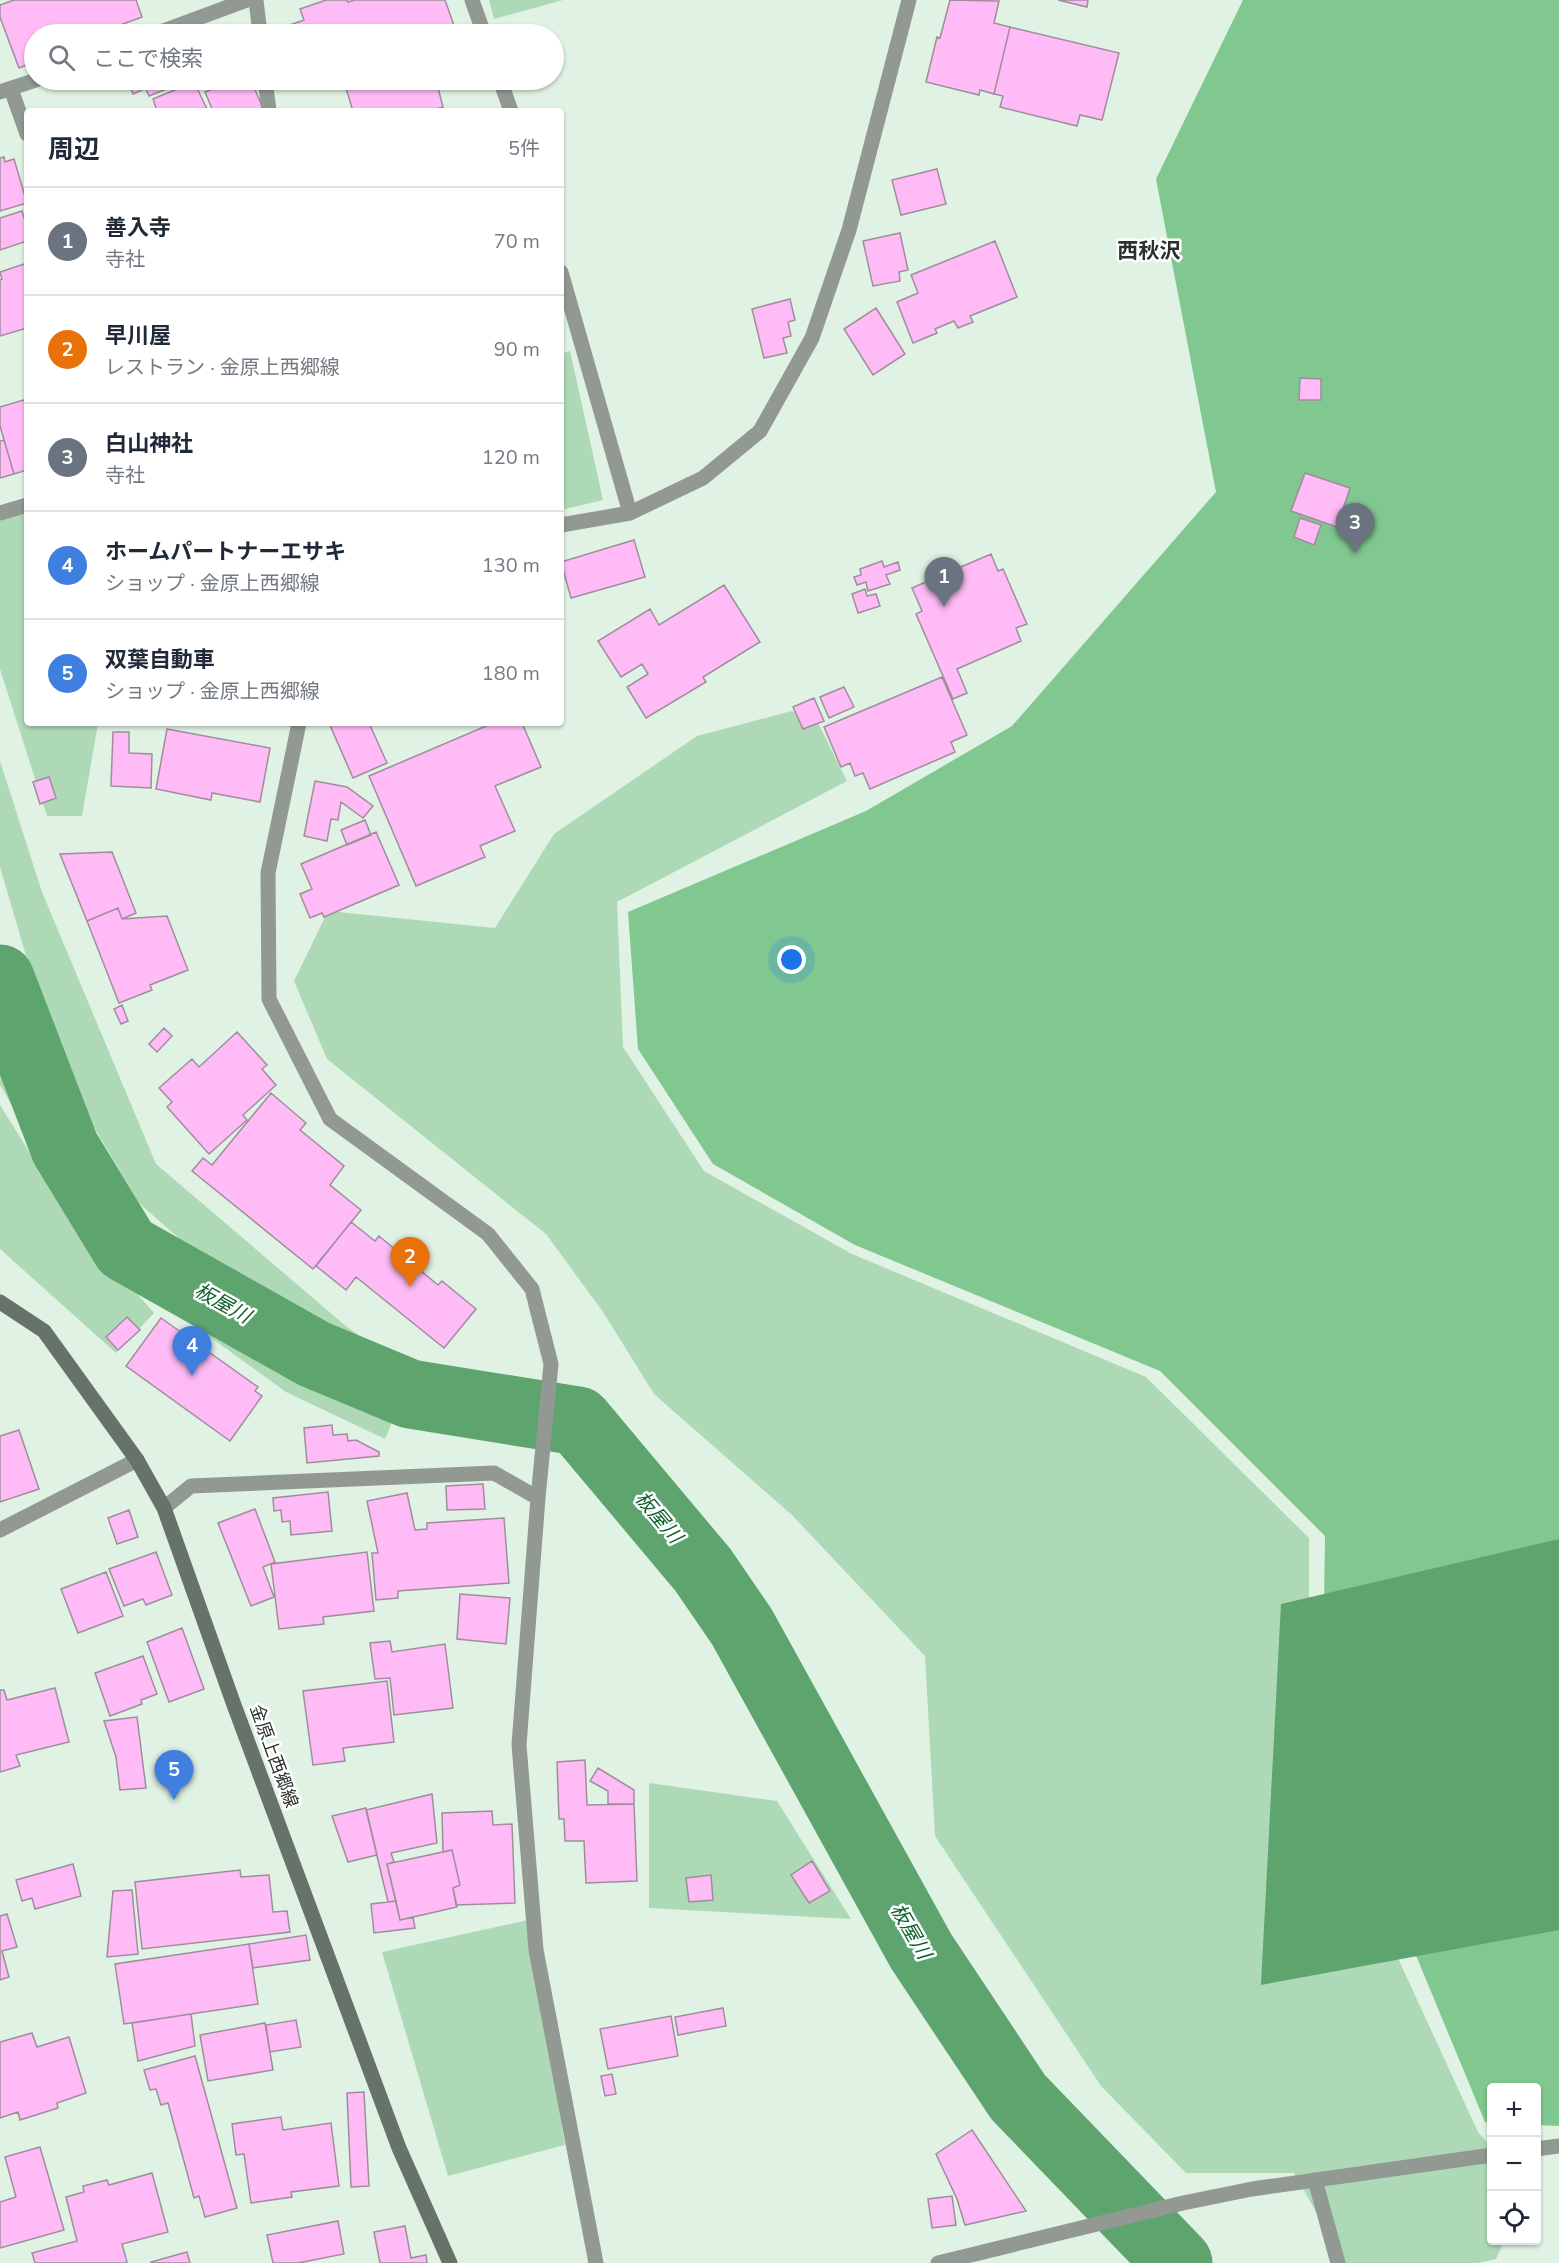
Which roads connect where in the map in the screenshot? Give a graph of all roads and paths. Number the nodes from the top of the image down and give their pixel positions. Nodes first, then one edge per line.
1 (247, 0) edge
2 (256, 0) edge
3 (472, 0) edge
4 (909, 0) edge
5 (182, 24) edge
6 (259, 24) edge
7 (480, 24) edge
8 (24, 84) edge
9 (266, 90) edge
10 (504, 90) edge
11 (6, 91) edge
12 (269, 108) edge
13 (510, 108) edge
14 (24, 128) edge
15 (564, 282) edge
16 (24, 506) edge
17 (0, 513) edge
18 (630, 513) junction
19 (564, 524) edge
20 (298, 726) edge
21 (0, 1302) edge
22 (137, 1460) junction
23 (538, 1498) junction
24 (164, 1508) junction
25 (0, 1530) edge
26 (1559, 2146) edge
27 (1541, 2148) edge
28 (1487, 2157) edge
29 (1315, 2180) junction
30 (450, 2263) edge
31 (596, 2263) edge
32 (938, 2263) edge
33 (1338, 2263) edge

1 - 5 street
2 - 6 street
3 - 7 street
4 - 18 street
8 - 11 street
9 - 12 street
10 - 13 street
11 - 14 street
15 - 18 street
16 - 17 street
18 - 19 street
20 - 23 street
21 - 22 main road, 金原上西郷線
22 - 24 main road, 金原上西郷線
22 - 25 street
23 - 24 street
23 - 31 street
24 - 30 main road, 金原上西郷線
26 - 27 street
28 - 29 street
29 - 32 street
29 - 33 street

